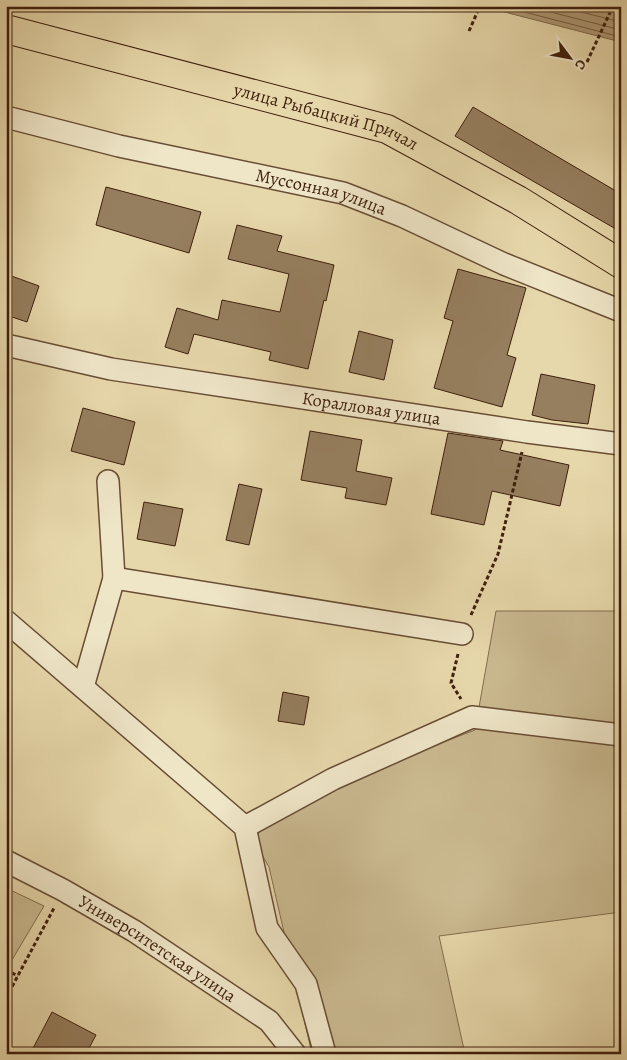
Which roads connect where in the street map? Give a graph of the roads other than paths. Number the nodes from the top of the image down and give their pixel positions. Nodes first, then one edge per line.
1 (6, 28) edge
2 (6, 117) edge
3 (621, 264) edge
4 (621, 311) edge
5 (6, 345) edge
6 (621, 444) edge
7 (108, 481) dead end
8 (114, 578) junction
9 (6, 621) edge
10 (462, 634) road end
11 (83, 687) junction
12 (621, 736) edge
13 (245, 827) junction
14 (6, 860) edge
15 (295, 1054) edge
16 (325, 1054) edge

1 - 3 main road, улица Рыбацкий Причал
2 - 4 street, Муссонная улица
5 - 6 street, Коралловая улица
7 - 8 street
8 - 10 street
8 - 11 street
9 - 11 street
11 - 13 street
12 - 13 street
13 - 16 street
14 - 15 street, Университетская улица

